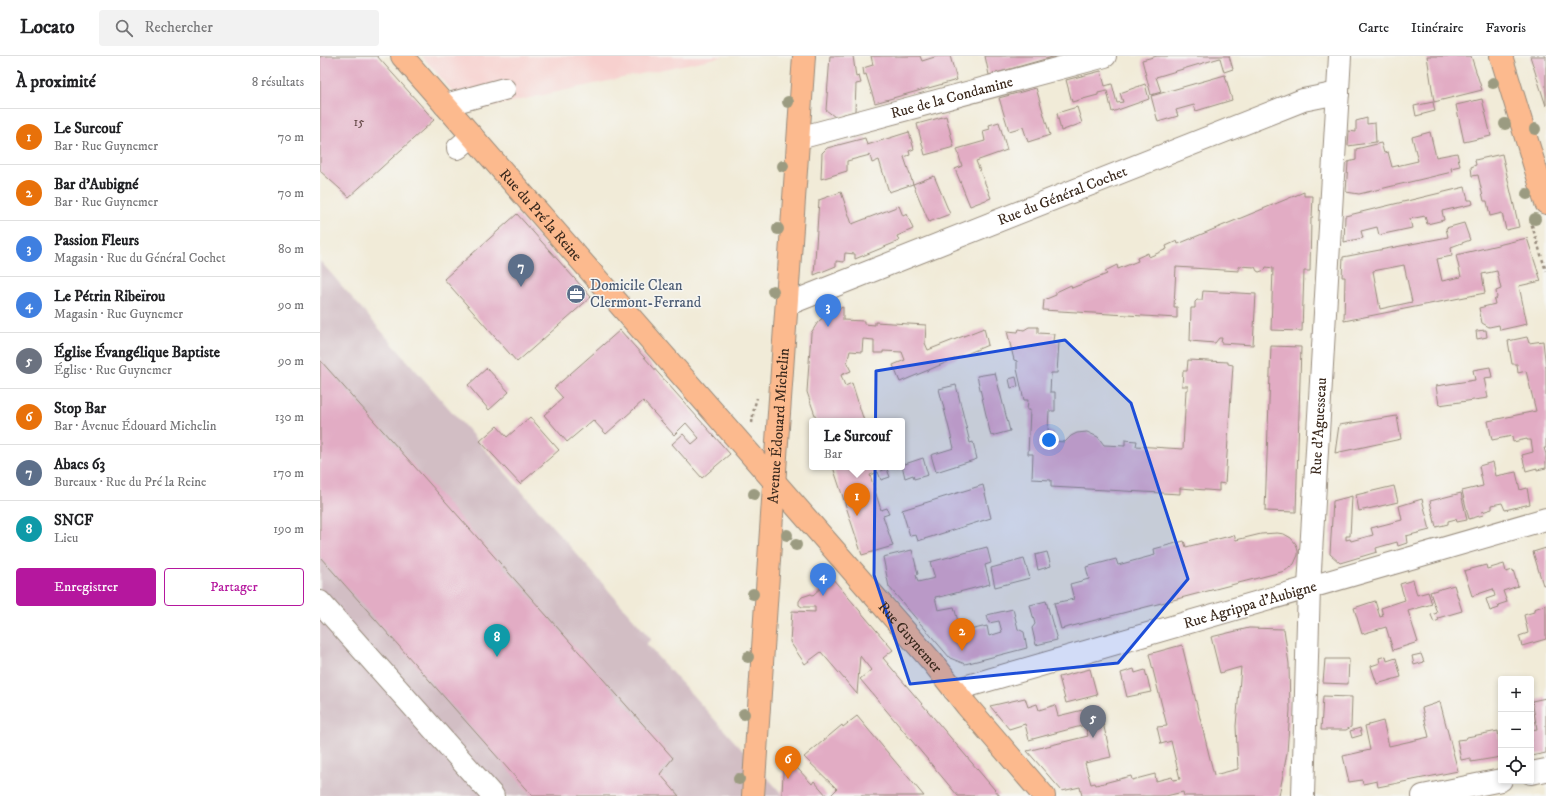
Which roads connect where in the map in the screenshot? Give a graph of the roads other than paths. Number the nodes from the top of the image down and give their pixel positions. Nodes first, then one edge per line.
1 (402, 56) edge
2 (804, 56) edge
3 (1105, 56) edge
4 (1340, 56) edge
5 (1501, 56) edge
6 (504, 88) dead end
7 (1338, 93) junction
8 (445, 105) junction
9 (799, 138) junction
10 (1546, 203) edge
11 (788, 304) junction
12 (774, 482) junction
13 (1546, 519) edge
14 (1309, 587) junction
15 (320, 602) edge
16 (954, 690) junction
17 (1546, 770) edge
18 (1534, 772) edge
19 (1500, 785) edge
20 (493, 796) edge
21 (753, 796) edge
22 (1044, 796) edge
23 (1302, 796) edge
24 (1423, 796) edge

1 - 8 main road, Rue du Pré la Reine
2 - 9 main road, Avenue Édouard Michelin
3 - 9 street, Rue de la Condamine
4 - 7 street, Rue d'Aguesseau
5 - 10 main road
6 - 8 street
7 - 11 street, Rue du Général Cochet
7 - 14 street, Rue d'Aguesseau
8 - 12 main road, Rue du Pré la Reine
9 - 11 main road, Avenue Édouard Michelin
11 - 12 main road, Avenue Édouard Michelin
12 - 16 main road, Rue Guynemer
12 - 21 main road, Avenue Édouard Michelin
13 - 14 street, Rue Agrippa d'Aubigne
14 - 16 street, Rue Agrippa d'Aubigne
14 - 23 street, Rue d'Aguesseau
15 - 20 street
16 - 22 main road, Rue Guynemer
17 - 18 street
19 - 24 street

